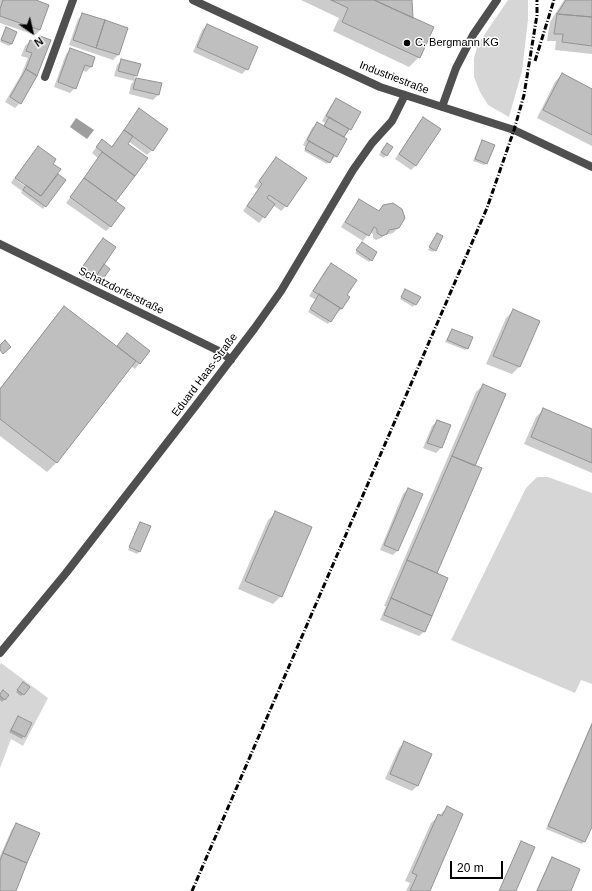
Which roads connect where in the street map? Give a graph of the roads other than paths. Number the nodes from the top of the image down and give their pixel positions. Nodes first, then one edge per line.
1 (73, 0) edge
2 (193, 0) edge
3 (497, 0) edge
4 (45, 77) dead end
5 (405, 95) junction
6 (442, 107) junction
7 (592, 167) edge
8 (0, 244) edge
9 (231, 360) junction
10 (0, 653) edge

1 - 4 street
2 - 5 street, Industriestraße
3 - 6 street
5 - 6 street, Industriestraße
5 - 9 street, Eduard Haas-Straße
6 - 7 street, Industriestraße
8 - 9 street, Schatzdorferstraße
9 - 10 street, Eduard Haas-Straße

